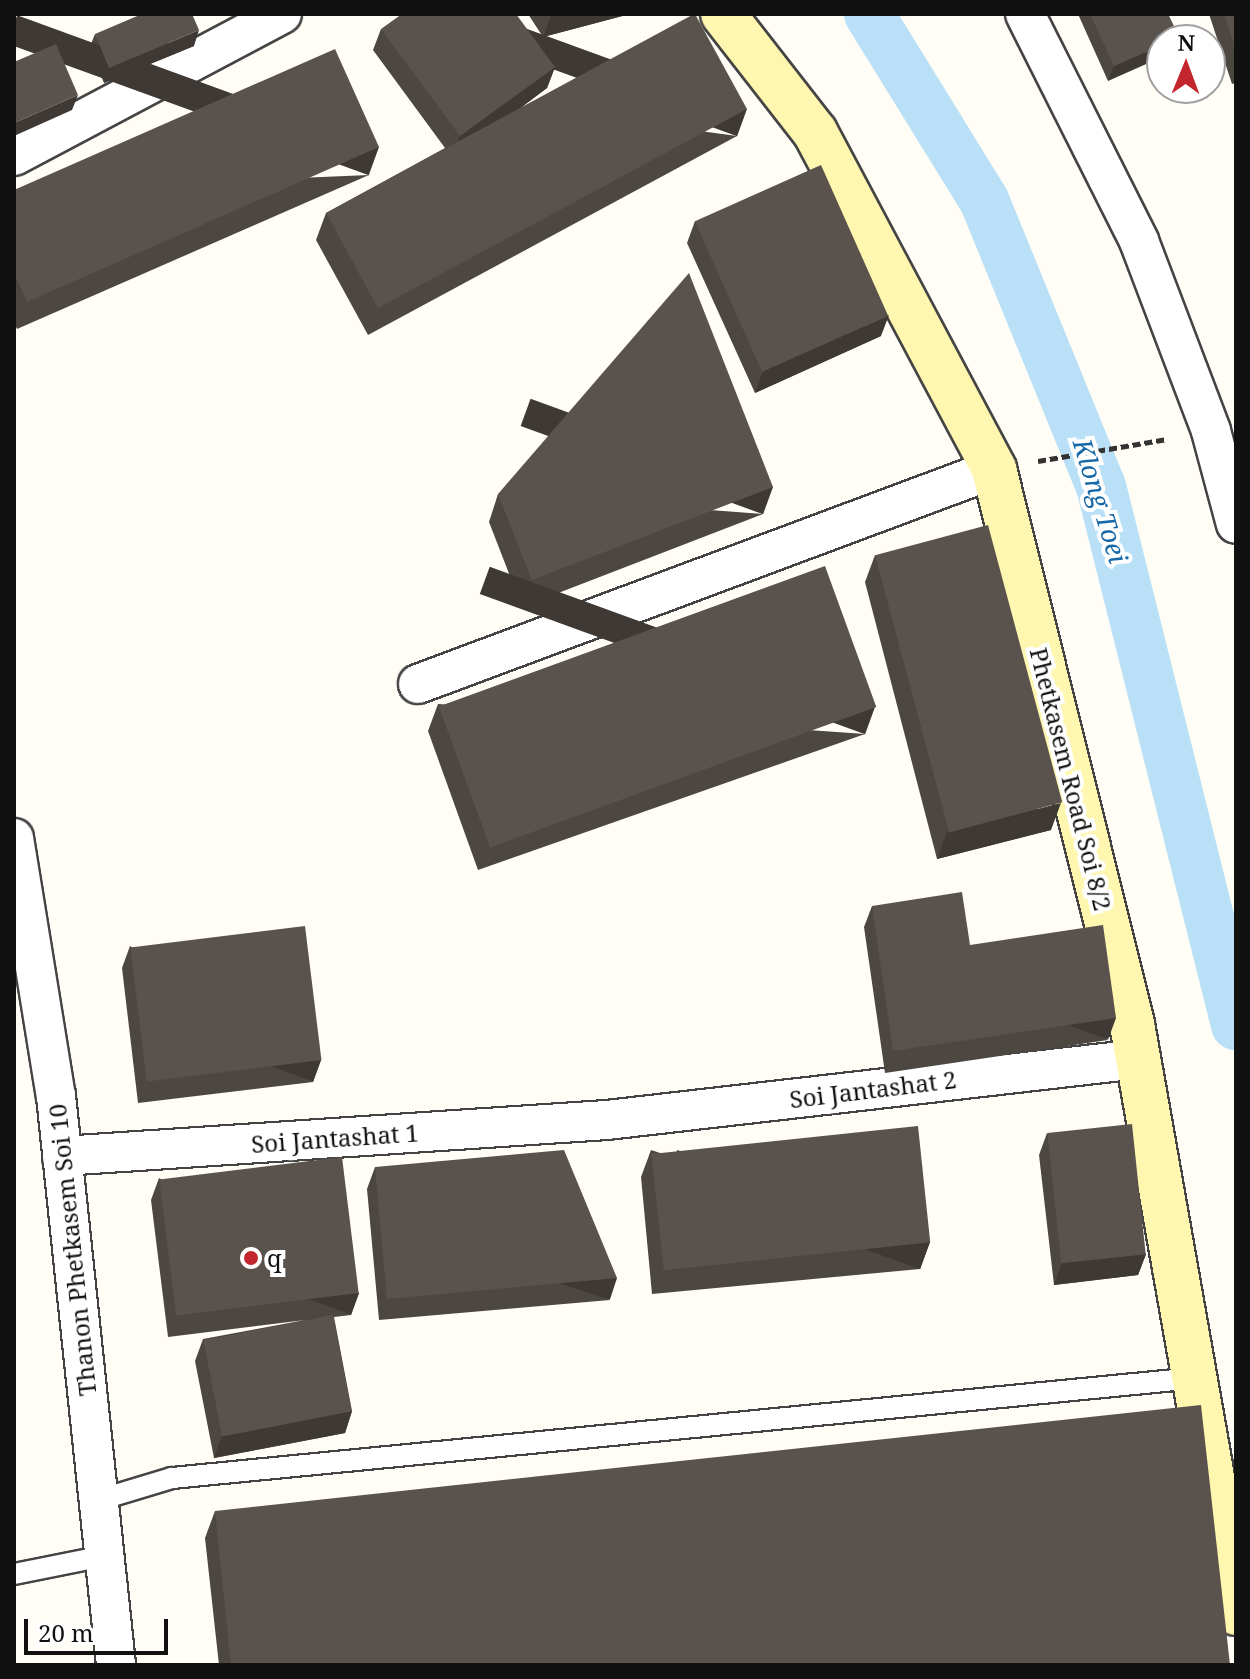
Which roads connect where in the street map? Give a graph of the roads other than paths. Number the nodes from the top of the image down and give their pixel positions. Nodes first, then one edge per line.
1 (282, 14) edge
2 (723, 14) edge
3 (1025, 14) edge
4 (14, 156) edge
5 (1224, 430) edge
6 (994, 469) junction
7 (1236, 524) edge
8 (418, 684) dead end
9 (14, 838) edge
10 (1138, 1059) junction
11 (607, 1120) joint
12 (62, 1156) junction
13 (1196, 1378) junction
14 (99, 1500) junction
15 (104, 1556) junction
16 (14, 1574) edge
17 (1236, 1613) edge
18 (116, 1665) edge

1 - 4 street
2 - 6 street, Phetkasem Road Soi 8/2
3 - 5 street
5 - 7 street
6 - 8 street
6 - 10 street, Phetkasem Road Soi 8/2
9 - 12 street, Thanon Phetkasem Soi 10
10 - 11 street, Soi Jantashat 2
10 - 13 street, Phetkasem Road Soi 8/2
11 - 12 street, Soi Jantashat 1
12 - 14 street, Thanon Phetkasem Soi 10
13 - 14 lane
13 - 17 street, Phetkasem Road Soi 8/2
14 - 15 street, Thanon Phetkasem Soi 10
15 - 16 lane
15 - 18 street, Thanon Phetkasem Soi 10

